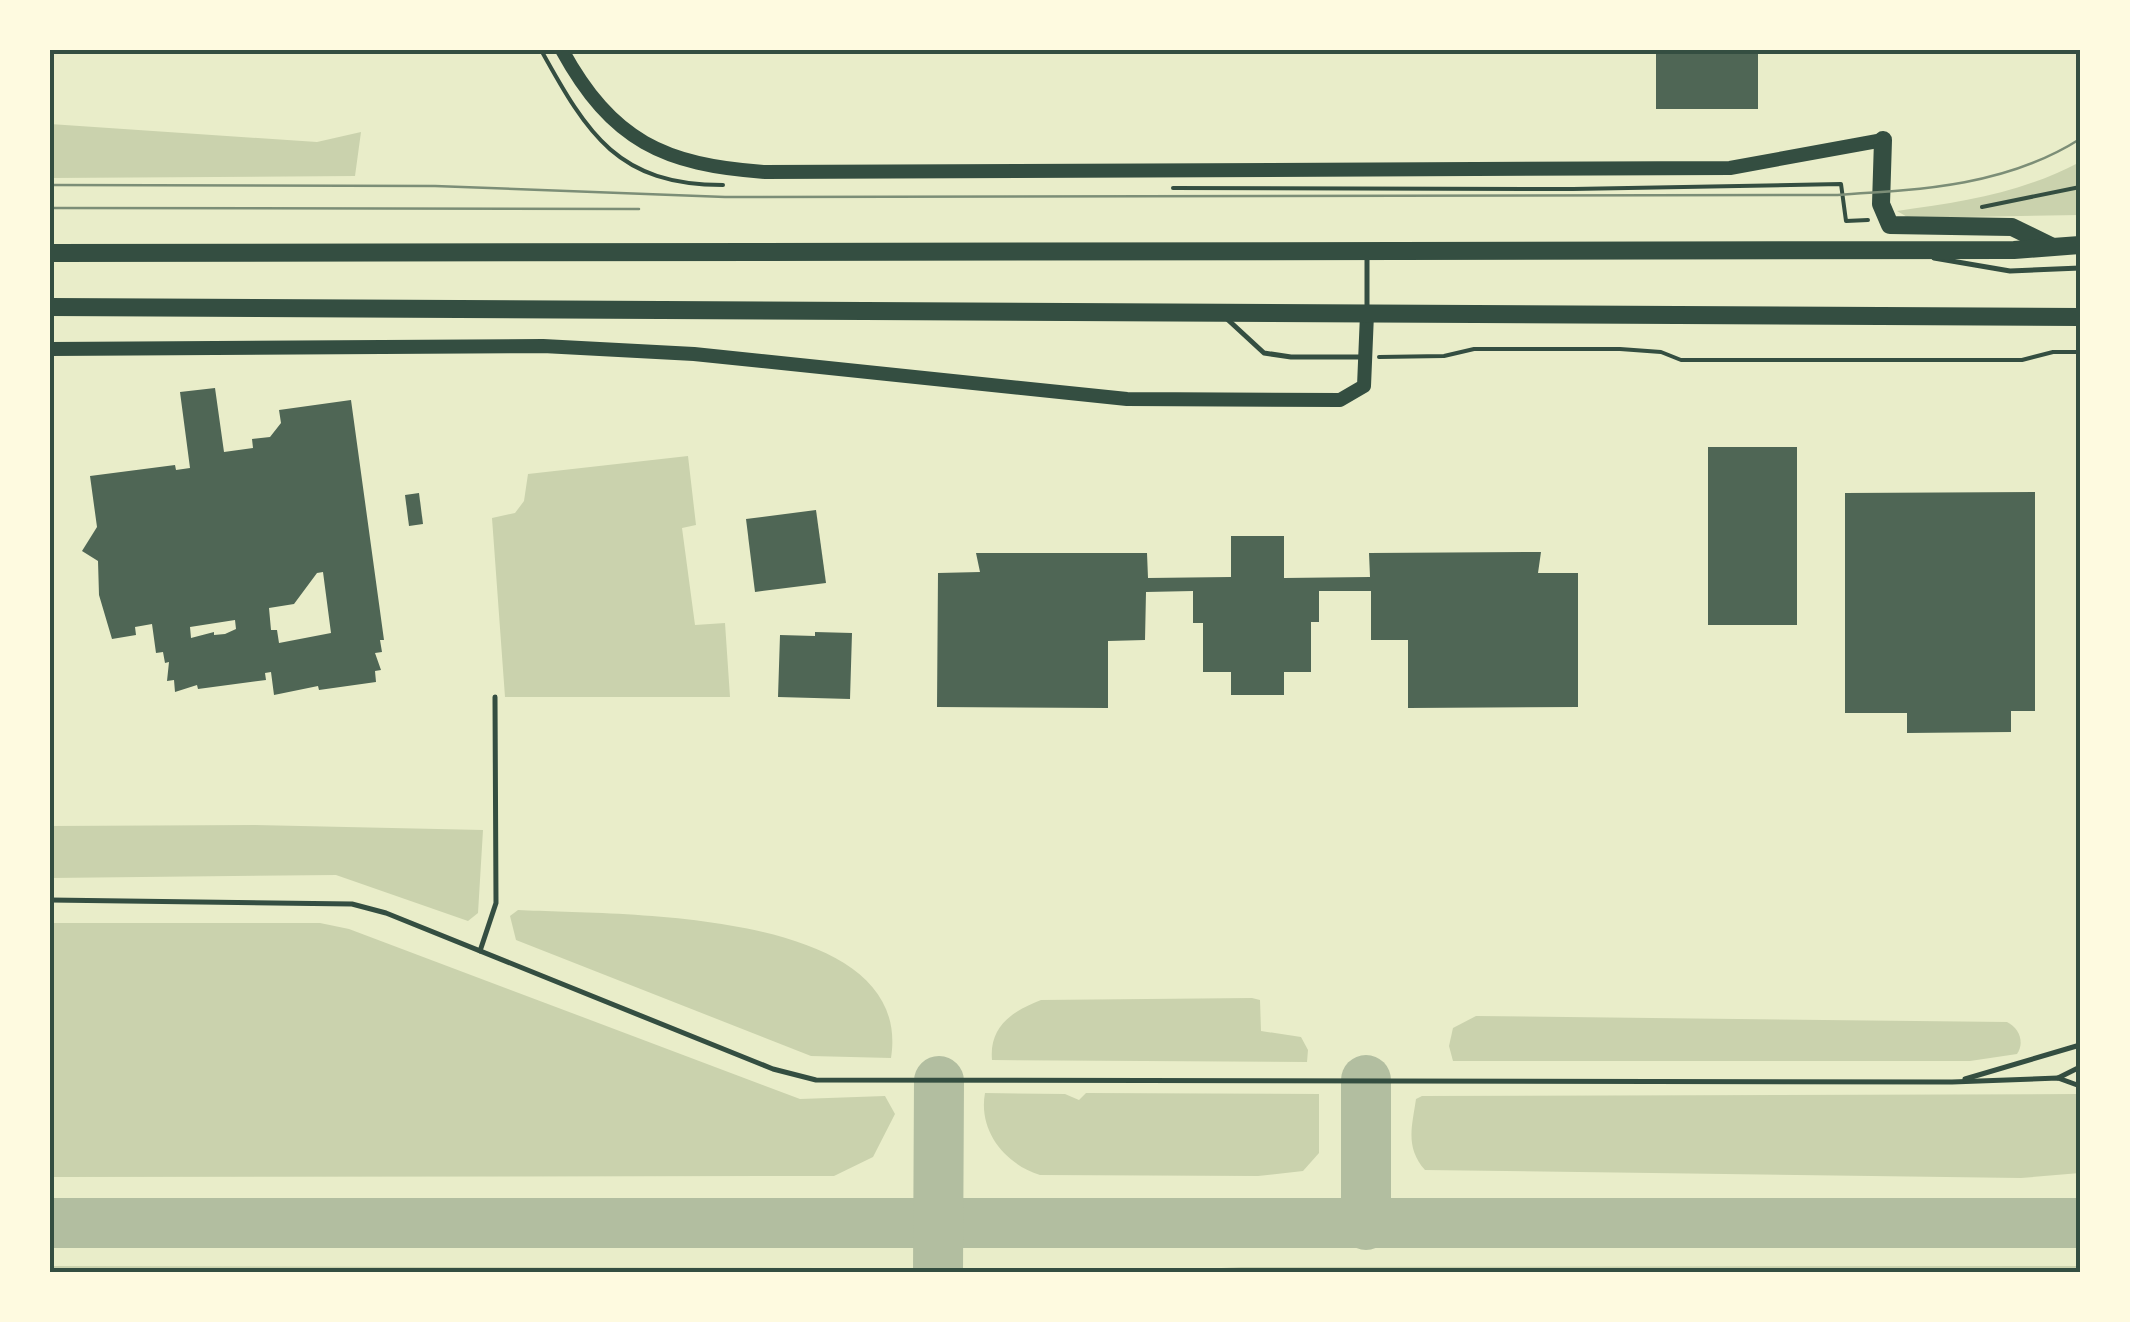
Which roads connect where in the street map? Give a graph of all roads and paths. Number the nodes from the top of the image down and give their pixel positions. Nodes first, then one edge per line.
1 (541, 50) edge
2 (562, 50) edge
3 (594, 135) dead end
4 (1883, 140) joint
5 (1834, 184) dead end
6 (1851, 221) dead end
7 (2080, 245) edge
8 (2056, 248) junction
9 (1366, 250) junction
10 (1880, 250) junction
11 (50, 253) edge
12 (2080, 268) edge
13 (50, 307) edge
14 (1220, 312) junction
15 (1367, 314) junction
16 (2080, 318) edge
17 (50, 350) edge
18 (2080, 352) edge
19 (1367, 357) junction
20 (1390, 357) dead end
21 (496, 697) dead end
22 (50, 900) edge
23 (480, 951) junction
24 (2080, 1044) edge
25 (2080, 1067) edge
26 (2058, 1078) junction
27 (1952, 1082) junction
28 (2080, 1086) edge

1 - 3 path
2 - 4 street
4 - 8 main road
5 - 6 path
7 - 8 main road
8 - 10 main road
9 - 10 main road
9 - 11 main road
9 - 15 lane
10 - 12 lane
13 - 14 main road
14 - 15 main road
14 - 19 lane
15 - 16 main road
15 - 19 street
17 - 19 street
18 - 20 path
21 - 23 lane
22 - 23 lane
23 - 27 lane
24 - 27 lane
25 - 26 lane
26 - 27 lane
26 - 28 lane

